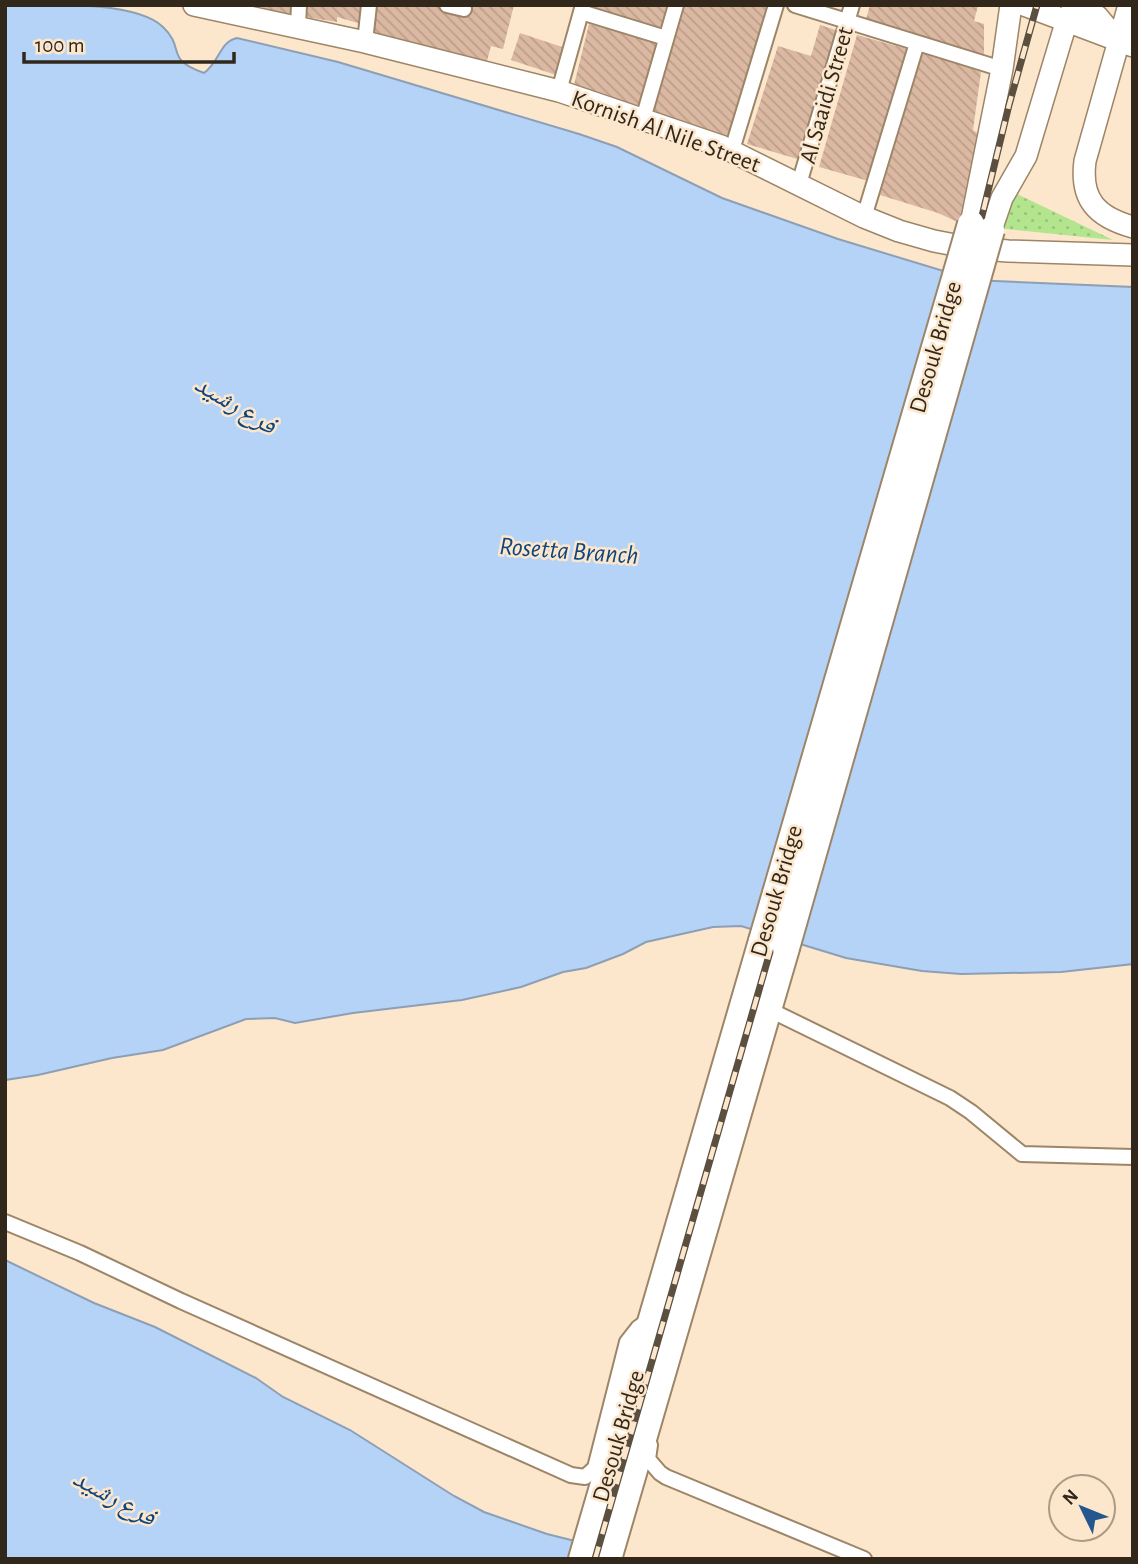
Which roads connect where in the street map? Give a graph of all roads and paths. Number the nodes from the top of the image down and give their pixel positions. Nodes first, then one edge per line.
1 (369, 5) edge
2 (447, 5) edge
3 (676, 5) edge
4 (776, 5) edge
5 (795, 5) edge
6 (852, 5) edge
7 (1011, 5) edge
8 (1024, 5) edge
9 (1129, 5) edge
10 (201, 6) edge
11 (464, 9) dead end
12 (582, 9) edge
13 (1069, 14) edge
14 (298, 16) edge
15 (847, 21) junction
16 (666, 38) junction
17 (365, 41) junction
18 (917, 43) junction
19 (1126, 44) edge
20 (1002, 69) junction
21 (559, 91) junction
22 (643, 119) junction
23 (732, 150) junction
24 (799, 184) junction
25 (864, 217) junction
26 (981, 227) junction
27 (1133, 227) edge
28 (1133, 255) edge
29 (774, 945) junction
30 (768, 1009) junction
31 (1133, 1157) edge
32 (5, 1222) edge
33 (685, 1295) junction
34 (653, 1317) junction
35 (645, 1388) junction
36 (582, 1559) edge
37 (608, 1559) edge
38 (864, 1559) edge

1 - 17 street
2 - 11 street
3 - 16 street
4 - 23 street
5 - 15 street
6 - 15 street, Al Saaidi Street
7 - 20 main road
8 - 13 main road
9 - 19 main road
10 - 14 main road, Kornish Al Nile Street
12 - 16 street
12 - 21 street
13 - 19 main road
13 - 26 main road
14 - 17 main road, Kornish Al Nile Street
15 - 18 street
15 - 24 street, Al Saaidi Street
16 - 22 street
17 - 21 main road, Kornish Al Nile Street
18 - 20 street
18 - 25 street
19 - 27 main road
20 - 26 main road
21 - 22 main road, Kornish Al Nile Street
22 - 23 main road, Kornish Al Nile Street
23 - 24 main road, Kornish Al Nile Street
24 - 25 main road, Kornish Al Nile Street
25 - 28 main road, Kornish Al Nile Street
26 - 29 highway, Desouk Bridge, bridge
29 - 30 highway, Desouk Bridge
29 - 34 highway, Desouk Bridge
30 - 31 street
30 - 33 highway, Desouk Bridge
32 - 34 street
33 - 35 highway, Desouk Bridge
33 - 38 street
34 - 35 highway, Desouk Bridge
35 - 36 highway, Desouk Bridge
35 - 37 highway, Desouk Bridge

